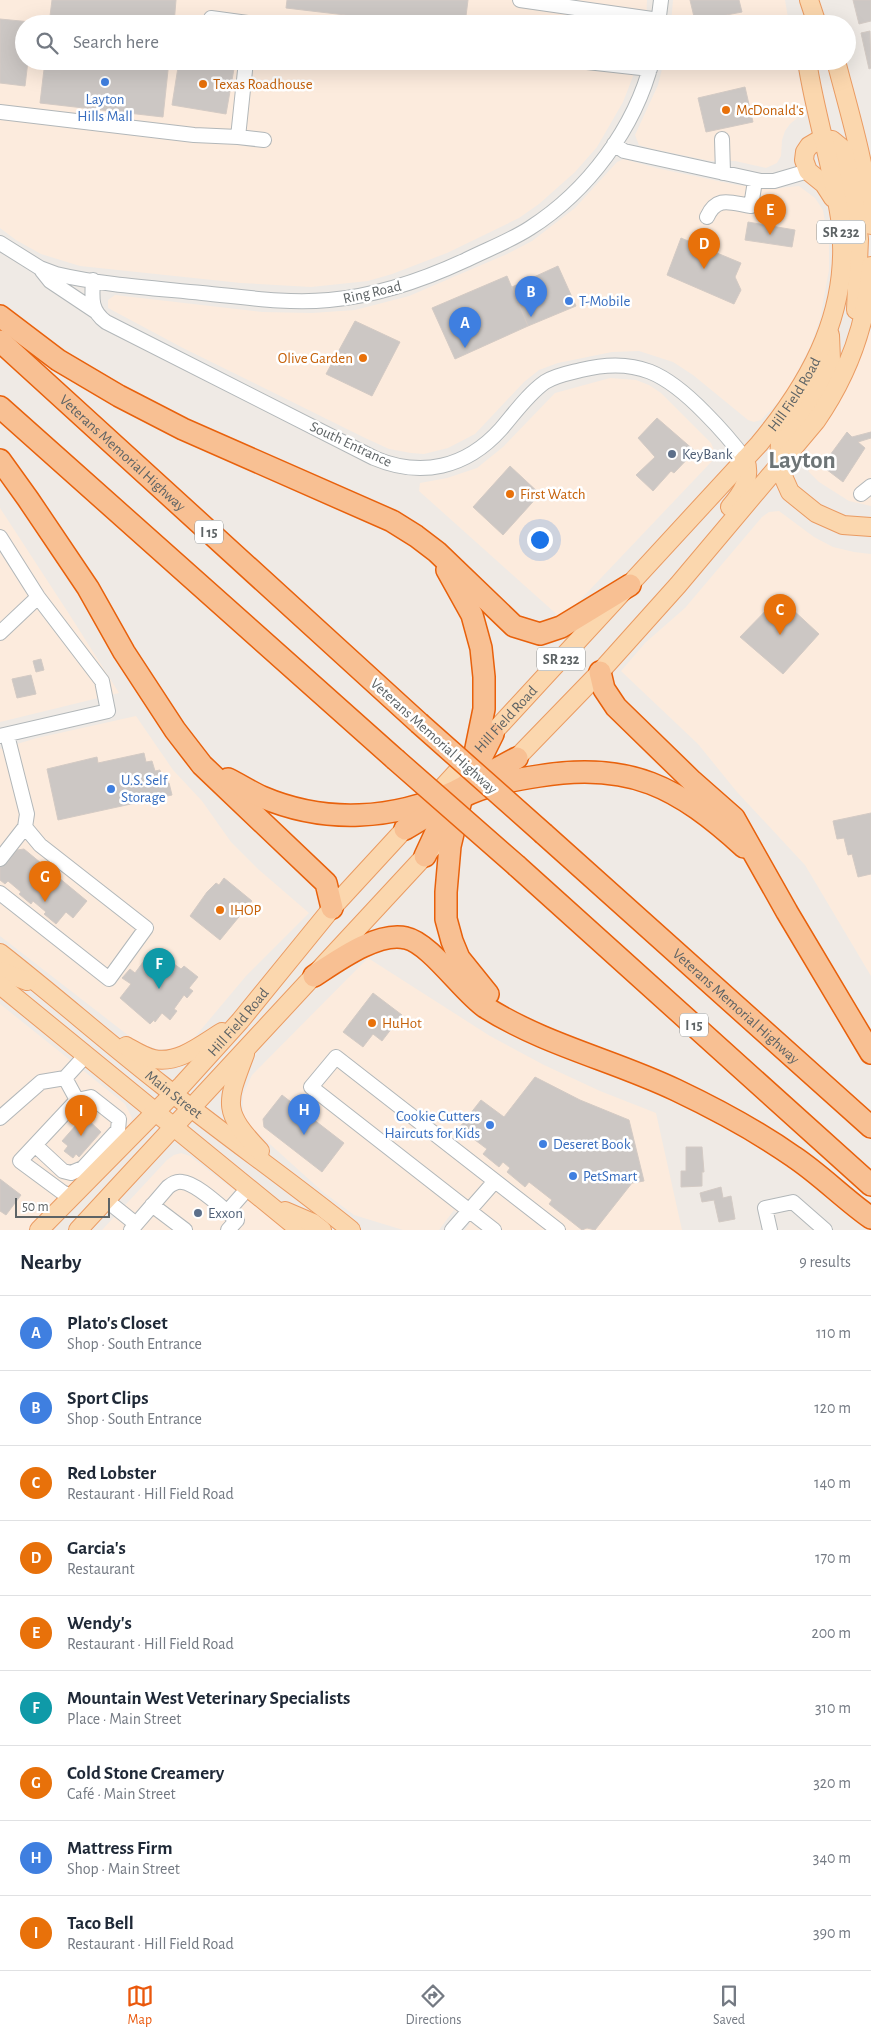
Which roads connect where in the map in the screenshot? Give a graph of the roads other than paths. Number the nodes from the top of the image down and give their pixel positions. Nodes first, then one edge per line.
1 (520, 0) edge
2 (661, 0) edge
3 (810, 0) edge
4 (615, 15) edge
5 (660, 15) edge
6 (813, 15) edge
7 (245, 70) edge
8 (649, 70) edge
9 (809, 70) edge
10 (838, 70) edge
11 (0, 112) edge
12 (238, 137) junction
13 (722, 139) dead end
14 (823, 139) junction
15 (264, 140) dead end
16 (614, 144) junction
17 (808, 171) junction
18 (723, 173) junction
19 (755, 180) junction
20 (838, 210) junction
21 (707, 217) dead end
22 (871, 224) edge
23 (0, 242) edge
24 (871, 266) edge
25 (40, 268) junction
26 (93, 280) junction
27 (95, 311) junction
28 (0, 316) edge
29 (830, 326) junction
30 (0, 341) edge
31 (856, 343) junction
32 (0, 408) edge
33 (745, 459) junction
34 (0, 460) edge
35 (781, 468) junction
36 (871, 527) edge
37 (0, 537) edge
38 (437, 552) junction
39 (630, 585) junction
40 (38, 597) junction
41 (667, 598) junction
42 (0, 633) edge
43 (600, 672) junction
44 (493, 734) junction
45 (4, 735) edge
46 (475, 753) junction
47 (516, 758) junction
48 (202, 765) junction
49 (491, 786) junction
50 (454, 800) junction
51 (25, 827) junction
52 (405, 829) joint
53 (425, 856) joint
54 (0, 859) edge
55 (757, 860) junction
56 (0, 893) edge
57 (332, 908) junction
58 (0, 953) edge
59 (0, 970) edge
60 (314, 976) junction
61 (0, 985) edge
62 (41, 985) junction
63 (0, 998) edge
64 (22, 1002) junction
65 (240, 1022) junction
66 (103, 1035) junction
67 (538, 1035) junction
68 (248, 1044) junction
69 (871, 1053) edge
70 (86, 1055) junction
71 (65, 1078) junction
72 (173, 1094) junction
73 (77, 1100) junction
74 (191, 1108) junction
75 (156, 1112) junction
76 (0, 1118) edge
77 (173, 1127) junction
78 (871, 1127) edge
79 (36, 1145) junction
80 (289, 1180) junction
81 (494, 1181) junction
82 (871, 1185) edge
83 (248, 1188) junction
84 (72, 1197) junction
85 (106, 1200) junction
86 (264, 1202) junction
87 (152, 1205) junction
88 (469, 1210) junction
89 (227, 1212) junction
90 (871, 1218) edge
91 (133, 1227) edge
92 (351, 1228) edge
93 (39, 1230) edge
94 (78, 1230) edge
95 (185, 1230) edge
96 (228, 1230) edge
97 (300, 1230) edge
98 (322, 1230) edge
99 (452, 1230) edge
100 (494, 1230) edge
101 (558, 1230) edge
102 (770, 1230) edge
103 (826, 1230) edge

1 - 4 street
2 - 5 street
3 - 6 main road
7 - 12 street
8 - 16 street, Ring Road
9 - 14 main road, Hill Field Road / SR 232
10 - 22 main road, SR 232
11 - 12 street
12 - 15 street
13 - 18 street
14 - 17 main road
14 - 20 main road, Hill Field Road / SR 232
14 - 31 main road
16 - 18 street
16 - 26 street, Ring Road
17 - 19 street
17 - 20 main road
18 - 19 street
19 - 21 street
20 - 29 main road, Hill Field Road / SR 232
23 - 25 street, Ring Road
24 - 31 main road, Hill Field Road / SR 232
25 - 26 street, Ring Road
25 - 27 street, South Entrance
26 - 27 street
27 - 33 street, South Entrance
28 - 38 highway
29 - 33 main road, Hill Field Road / SR 232
29 - 35 main road
30 - 78 highway, Veterans Memorial Highway / I 15, bridge
31 - 35 main road, Hill Field Road / SR 232
32 - 82 highway, I 15, bridge
33 - 39 main road, Hill Field Road / SR 232
33 - 41 main road
34 - 48 highway
35 - 36 main road
35 - 41 main road, Hill Field Road / SR 232
37 - 40 street
38 - 39 highway
38 - 46 highway
39 - 44 main road, Hill Field Road / SR 232
40 - 42 street
40 - 45 street
41 - 43 main road, Hill Field Road / SR 232
43 - 47 main road, Hill Field Road / SR 232
43 - 55 highway
44 - 46 main road, Hill Field Road / SR 232
44 - 50 highway
45 - 51 street
46 - 50 highway
46 - 50 main road, Hill Field Road / SR 232
47 - 49 main road, Hill Field Road / SR 232
47 - 50 highway
48 - 50 highway
48 - 57 highway
49 - 50 highway
49 - 55 highway
50 - 52 highway
50 - 53 highway
50 - 67 highway
51 - 54 street
51 - 56 street
52 - 57 main road, Hill Field Road
53 - 60 main road, Hill Field Road
55 - 69 highway
57 - 65 main road, Hill Field Road
58 - 62 main road, Main Street
59 - 62 main road
60 - 67 highway
60 - 68 main road, Hill Field Road
61 - 64 main road, Main Street
62 - 66 main road, Main Street
63 - 64 street
64 - 70 main road, Main Street
65 - 66 main road
65 - 72 main road, Hill Field Road
66 - 72 main road, Main Street
67 - 90 highway
68 - 74 main road, Hill Field Road
68 - 80 main road
70 - 71 street
70 - 75 main road, Main Street
71 - 73 street
71 - 76 street
72 - 74 main road, Main Street
72 - 75 main road, Hill Field Road
73 - 79 street
73 - 79 street
74 - 77 main road, Hill Field Road
74 - 80 main road, Main Street
75 - 77 main road, Main Street
75 - 84 main road, Hill Field Road
77 - 83 main road, Main Street
77 - 85 main road, Hill Field Road
79 - 84 street
80 - 92 main road, Main Street
81 - 88 street
81 - 88 street
81 - 101 street
83 - 86 main road, Main Street
83 - 89 street
84 - 93 main road, Hill Field Road
85 - 91 street
85 - 94 main road, Hill Field Road
86 - 97 main road, Main Street
86 - 98 main road
87 - 89 street
87 - 91 street
87 - 95 street
88 - 99 street
88 - 100 street
89 - 96 street
102 - 103 street

